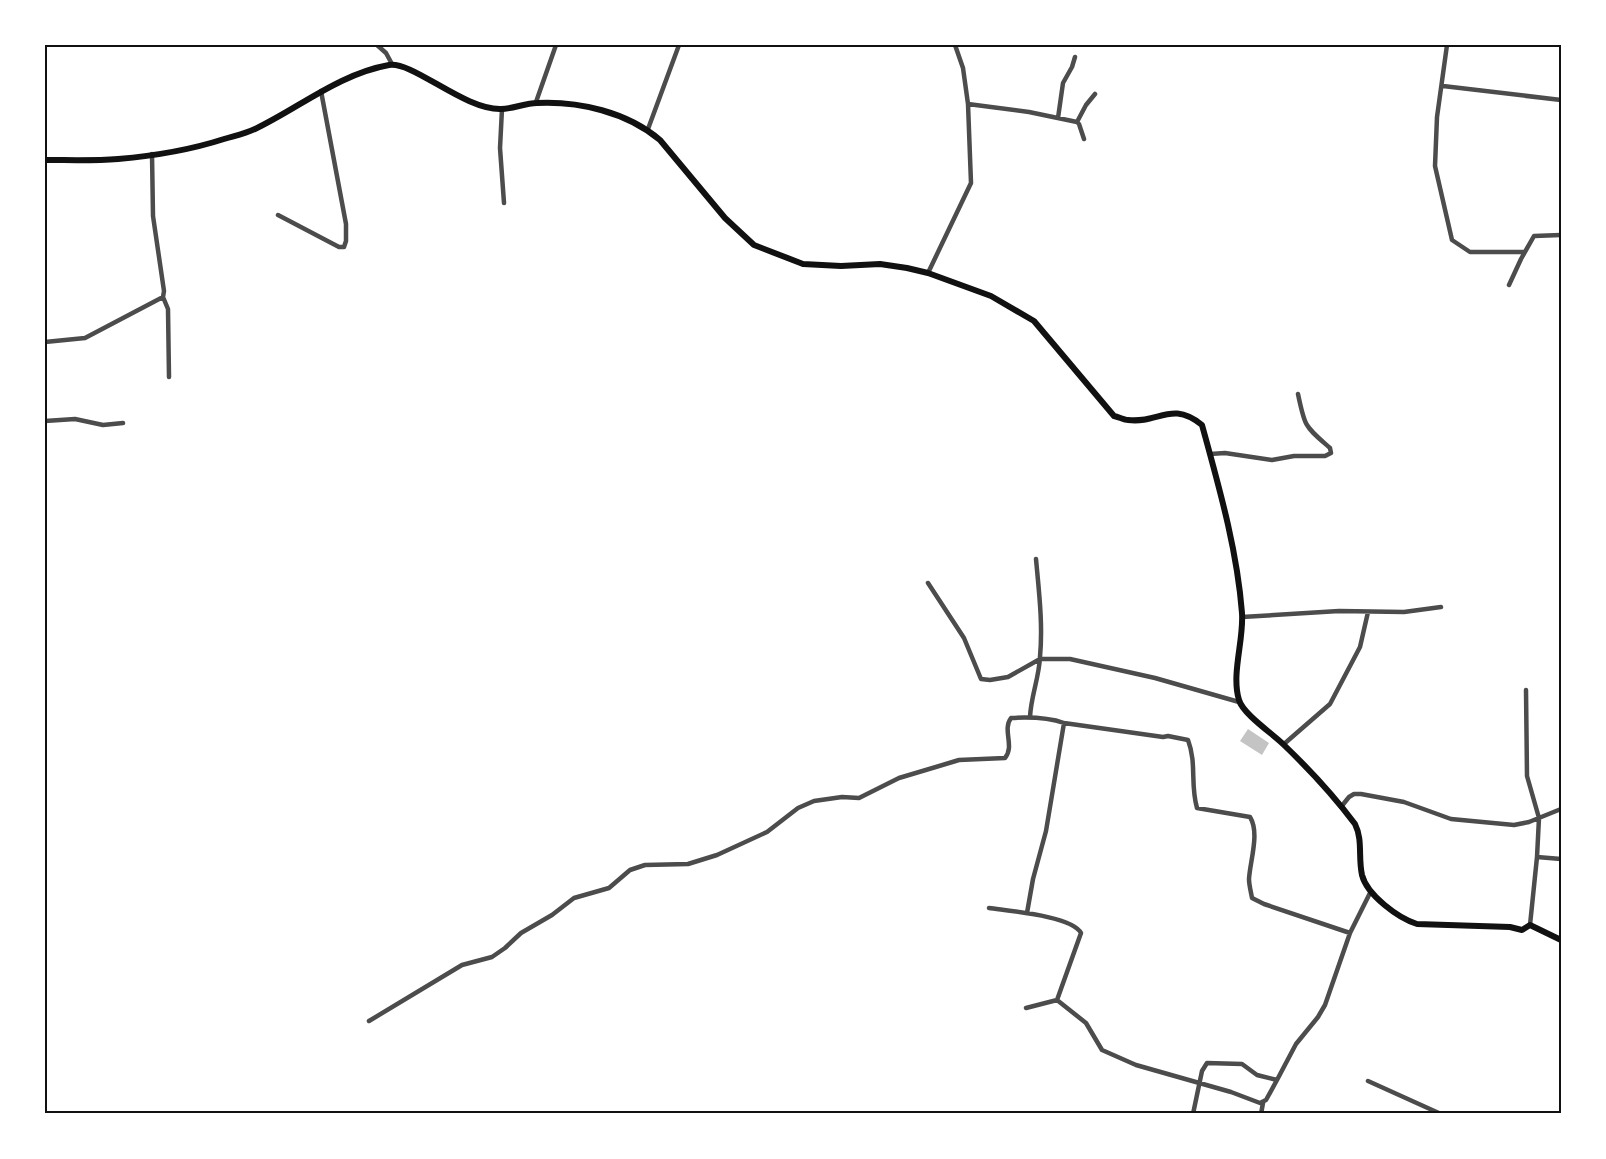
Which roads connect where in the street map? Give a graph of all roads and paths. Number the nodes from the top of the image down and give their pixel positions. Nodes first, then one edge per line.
1 (377, 45) edge
2 (556, 45) edge
3 (679, 45) edge
4 (955, 45) edge
5 (1448, 45) edge
6 (1075, 57) dead end
7 (392, 64) junction
8 (1443, 86) junction
9 (321, 91) junction
10 (1095, 94) dead end
11 (1561, 100) edge
12 (536, 102) junction
13 (968, 104) junction
14 (502, 109) junction
15 (1058, 118) junction
16 (1077, 122) junction
17 (648, 129) junction
18 (1084, 139) dead end
19 (152, 154) junction
20 (45, 160) edge
21 (504, 203) dead end
22 (278, 215) dead end
23 (1561, 235) edge
24 (1525, 252) junction
25 (928, 273) junction
26 (1509, 285) dead end
27 (163, 297) junction
28 (45, 342) edge
29 (169, 377) dead end
30 (1298, 394) dead end
31 (45, 421) edge
32 (123, 423) dead end
33 (1210, 454) junction
34 (1036, 559) dead end
35 (928, 583) dead end
36 (1441, 607) dead end
37 (1368, 612) junction
38 (1242, 617) junction
39 (1040, 659) junction
40 (1526, 690) dead end
41 (1239, 702) junction
42 (1029, 717) junction
43 (1064, 723) junction
44 (1284, 744) junction
45 (1341, 807) junction
46 (1561, 809) edge
47 (1539, 818) junction
48 (1537, 857) junction
49 (1561, 859) edge
50 (1371, 891) junction
51 (989, 908) dead end
52 (1027, 913) junction
53 (1530, 925) junction
54 (1350, 933) junction
55 (1561, 940) edge
56 (1057, 1000) junction
57 (1026, 1008) dead end
58 (369, 1021) dead end
59 (1277, 1080) junction
60 (1368, 1081) dead end
61 (1200, 1083) junction
62 (1263, 1102) junction
63 (1193, 1114) edge
64 (1261, 1114) edge
65 (1442, 1114) edge

1 - 7 street
2 - 12 street
3 - 17 street
4 - 13 street
5 - 8 street
6 - 15 street
7 - 9 main road
7 - 14 main road
8 - 11 street
8 - 24 street
9 - 19 main road
9 - 22 street
10 - 16 street
12 - 14 main road
12 - 17 main road
13 - 15 street
13 - 25 street
14 - 21 street
15 - 16 street
16 - 18 street
17 - 25 main road
19 - 20 main road
19 - 27 street
23 - 24 street
24 - 26 street
25 - 33 main road
27 - 28 street
27 - 29 street
30 - 33 street
31 - 32 street
33 - 38 main road
34 - 39 street
35 - 39 street
36 - 37 street
37 - 38 street
37 - 44 street
38 - 41 main road
39 - 41 street
39 - 42 street
40 - 47 street
41 - 44 main road
42 - 43 street
42 - 58 street
43 - 52 street
43 - 54 street
44 - 45 main road
45 - 47 street
45 - 50 main road
46 - 47 street
47 - 48 street
48 - 49 street
48 - 53 street
50 - 53 main road
50 - 54 street
51 - 52 street
52 - 56 street
53 - 55 main road
54 - 59 street
56 - 57 street
56 - 61 street
59 - 61 street
59 - 62 street
60 - 65 street
61 - 62 street
61 - 63 street
62 - 64 street

